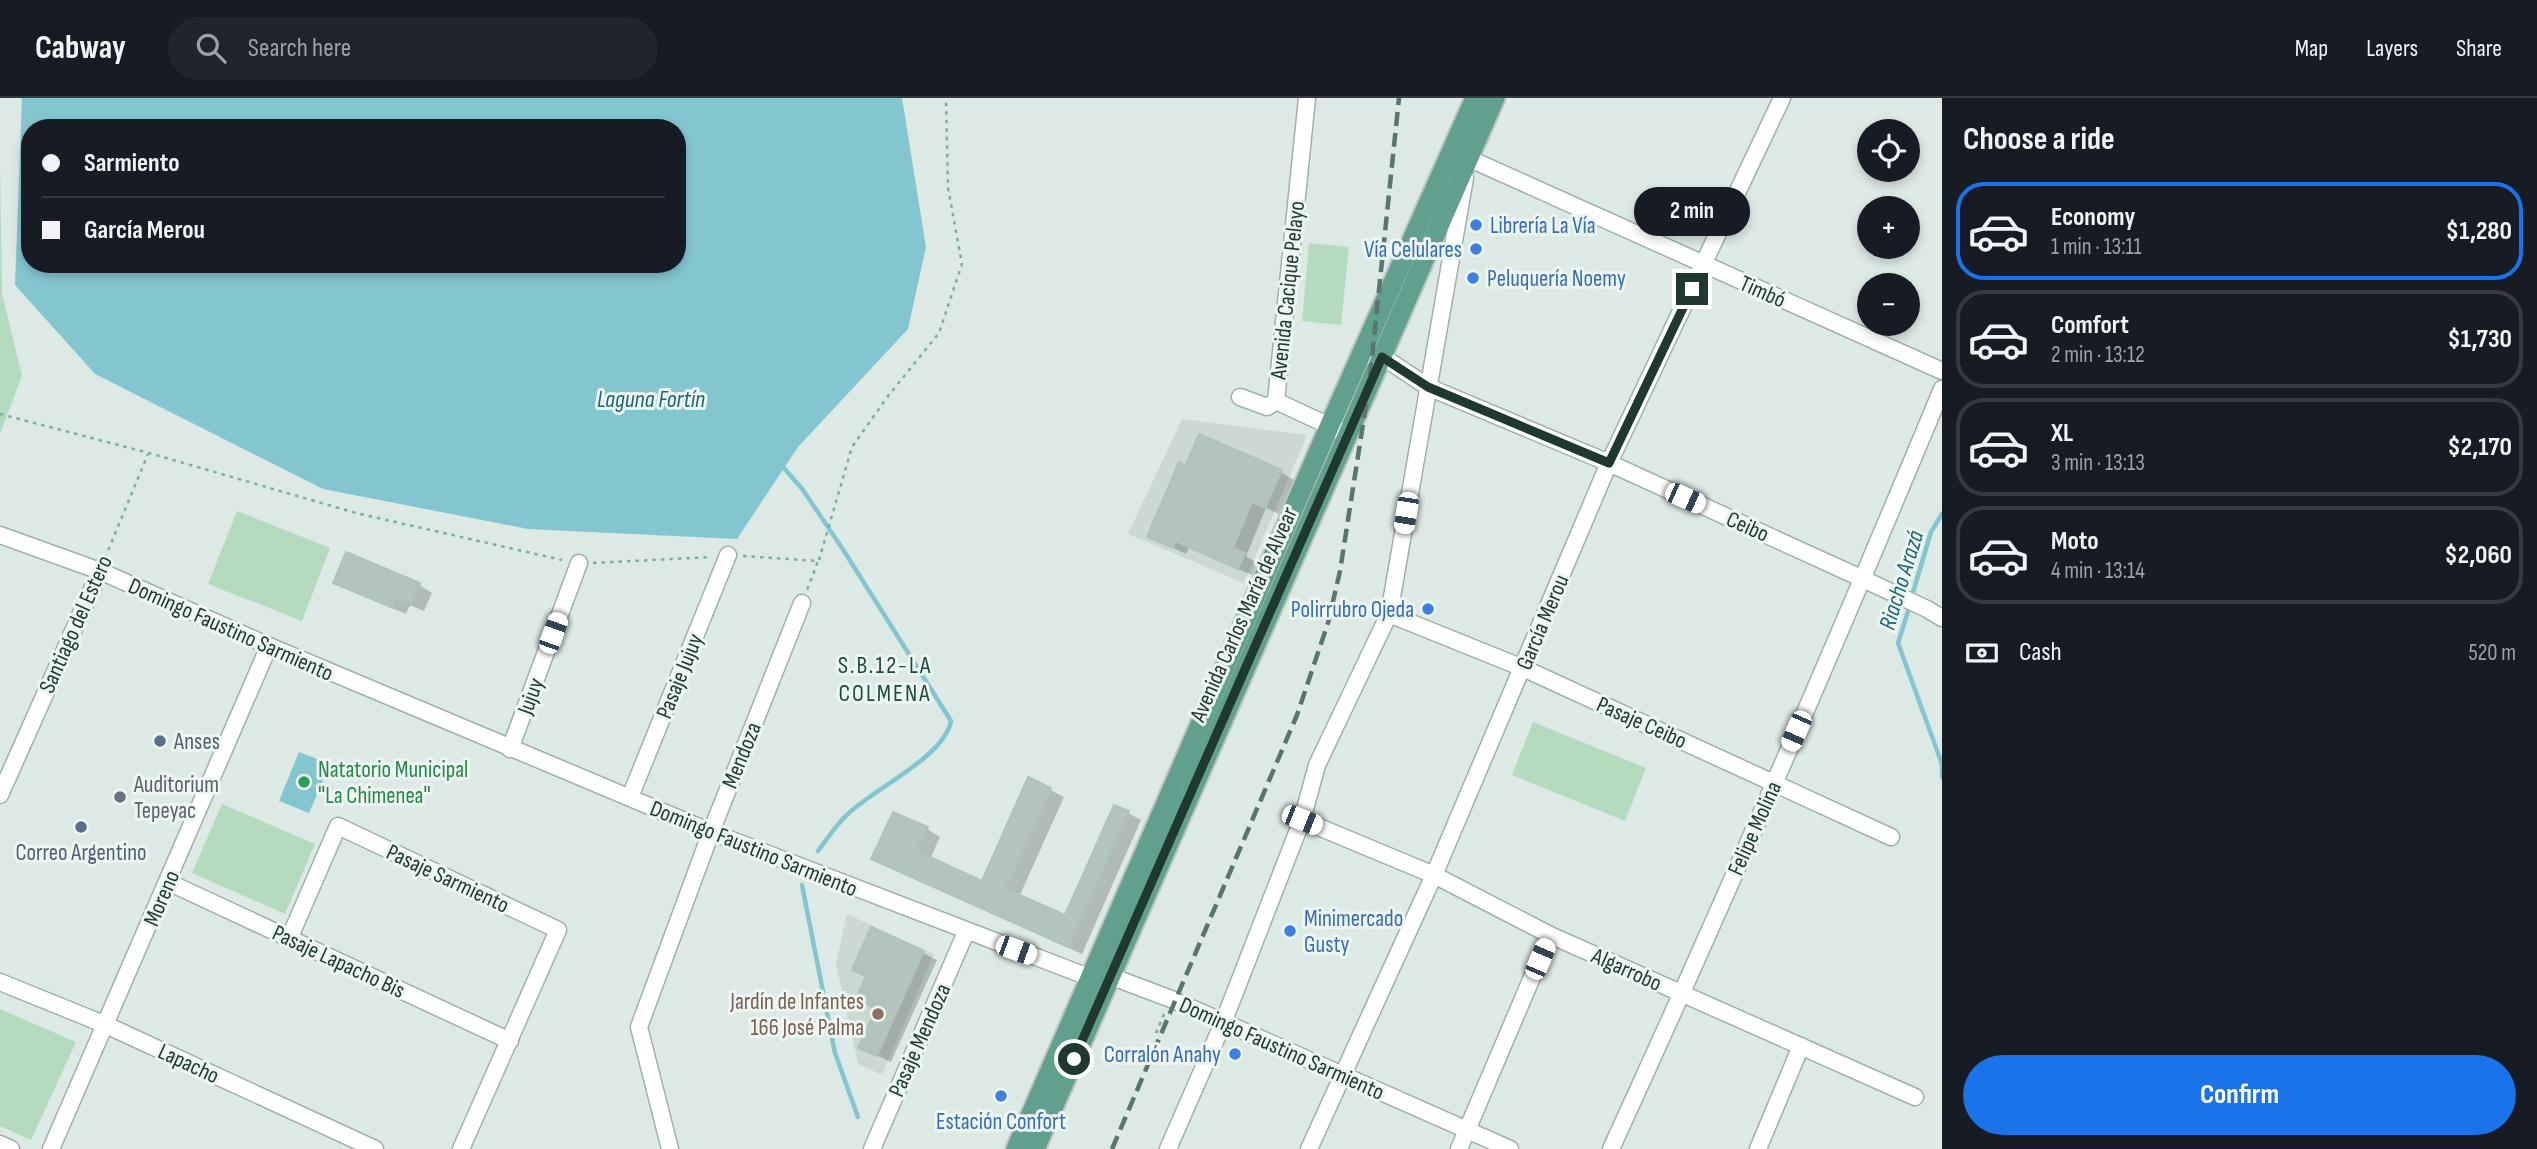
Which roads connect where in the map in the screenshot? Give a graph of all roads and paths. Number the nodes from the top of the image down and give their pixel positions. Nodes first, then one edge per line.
1 (946, 98) edge
2 (1307, 98) edge
3 (1475, 98) edge
4 (1495, 98) edge
5 (1782, 98) edge
6 (1460, 155) junction
7 (1704, 264) junction
8 (1362, 356) junction
9 (1382, 357) junction
10 (1942, 370) edge
11 (1428, 387) junction
12 (1942, 389) edge
13 (1240, 397) dead end
14 (1276, 401) junction
15 (0, 414) edge
16 (1329, 427) junction
17 (1349, 435) junction
18 (149, 453) junction
19 (1609, 463) junction
20 (0, 535) edge
21 (729, 555) junction
22 (818, 561) junction
23 (579, 564) junction
24 (100, 571) junction
25 (1863, 579) junction
26 (802, 603) joint
27 (1389, 614) junction
28 (1942, 618) edge
29 (269, 646) junction
30 (1523, 668) junction
31 (510, 749) junction
32 (1774, 782) junction
33 (0, 795) edge
34 (630, 797) junction
35 (1302, 820) junction
36 (711, 832) junction
37 (1892, 837) dead end
38 (1434, 875) junction
39 (168, 882) junction
40 (966, 932) junction
41 (1550, 935) junction
42 (289, 939) junction
43 (1100, 977) junction
44 (0, 982) edge
45 (1682, 993) junction
46 (1171, 999) junction
47 (1223, 1023) junction
48 (106, 1026) junction
49 (1156, 1033) dead end
50 (510, 1041) junction
51 (1801, 1046) junction
52 (1343, 1074) junction
53 (1915, 1097) dead end
54 (1467, 1130) junction
55 (0, 1144) edge
56 (11, 1149) edge
57 (51, 1149) edge
58 (375, 1149) edge
59 (461, 1149) edge
60 (670, 1149) edge
61 (872, 1149) edge
62 (1016, 1149) edge
63 (1035, 1149) edge
64 (1168, 1149) edge
65 (1309, 1149) edge
66 (1459, 1149) edge
67 (1510, 1149) edge
68 (1611, 1149) edge
69 (1758, 1149) edge

1 - 22 path
2 - 14 street, Avenida Cacique Pelayo
3 - 6 main road, Avenida Carlos María de Alvear
4 - 6 main road, Avenida Carlos María de Alvear
5 - 7 street, García Merou
6 - 7 street, Timbó
6 - 8 main road, Avenida Carlos María de Alvear
6 - 9 main road, Avenida Carlos María de Alvear
6 - 11 street
7 - 10 street, Timbó
7 - 19 street, García Merou
8 - 9 street
8 - 16 main road, Avenida Carlos María de Alvear
9 - 11 street, Ceibo
9 - 17 main road, Avenida Carlos María de Alvear
11 - 19 street, Ceibo
11 - 27 street
12 - 25 street, Felipe Molina
13 - 14 street
14 - 16 street, Avenida Cacique Pelayo
15 - 18 path
16 - 17 street, Avenida Cacique Pelayo
16 - 43 main road, Avenida Carlos María de Alvear
17 - 43 main road, Avenida Carlos María de Alvear
18 - 23 path
18 - 24 path, Santiago del Estero
19 - 25 street, Ceibo
19 - 30 street, García Merou
20 - 24 street, Domingo Faustino Sarmiento
21 - 22 path
21 - 23 path
21 - 34 street, Pasaje Jujuy
22 - 26 path
23 - 31 street, Jujuy
24 - 29 street, Domingo Faustino Sarmiento
24 - 33 street, Santiago del Estero
25 - 28 street, Ceibo
25 - 32 street, Felipe Molina
26 - 36 street, Mendoza
27 - 30 street, Pasaje Ceibo
27 - 35 street
29 - 31 street, Domingo Faustino Sarmiento
29 - 39 street, Moreno
30 - 32 street, Pasaje Ceibo
30 - 38 street, García Merou
31 - 34 street, Domingo Faustino Sarmiento
32 - 37 street, Pasaje Ceibo
32 - 45 street, Felipe Molina
34 - 36 street, Domingo Faustino Sarmiento
35 - 38 street, Algarrobo
35 - 47 street
36 - 40 street, Domingo Faustino Sarmiento
36 - 60 street, Mendoza
38 - 41 street, Algarrobo
38 - 52 street, García Merou
39 - 42 street, Pasaje Lapacho Bis
39 - 48 street, Moreno
40 - 43 street, Domingo Faustino Sarmiento
40 - 61 street, Pasaje Mendoza
41 - 45 street, Algarrobo
41 - 54 street
42 - 50 street, Pasaje Lapacho Bis
42 - 50 street, Pasaje Sarmiento
43 - 46 street, Domingo Faustino Sarmiento
43 - 62 main road, Avenida Carlos María de Alvear
43 - 63 main road, Avenida Carlos María de Alvear
44 - 48 street, Lapacho
45 - 51 street, Algarrobo
45 - 68 street, Felipe Molina
46 - 47 street, Domingo Faustino Sarmiento
46 - 49 path
47 - 52 street, Domingo Faustino Sarmiento
47 - 64 street
48 - 57 street, Moreno
48 - 58 street, Lapacho
50 - 59 street
51 - 53 street, Algarrobo
51 - 69 street
52 - 54 street, Domingo Faustino Sarmiento
52 - 65 street, García Merou
54 - 66 street
54 - 67 street, Domingo Faustino Sarmiento
55 - 56 street

